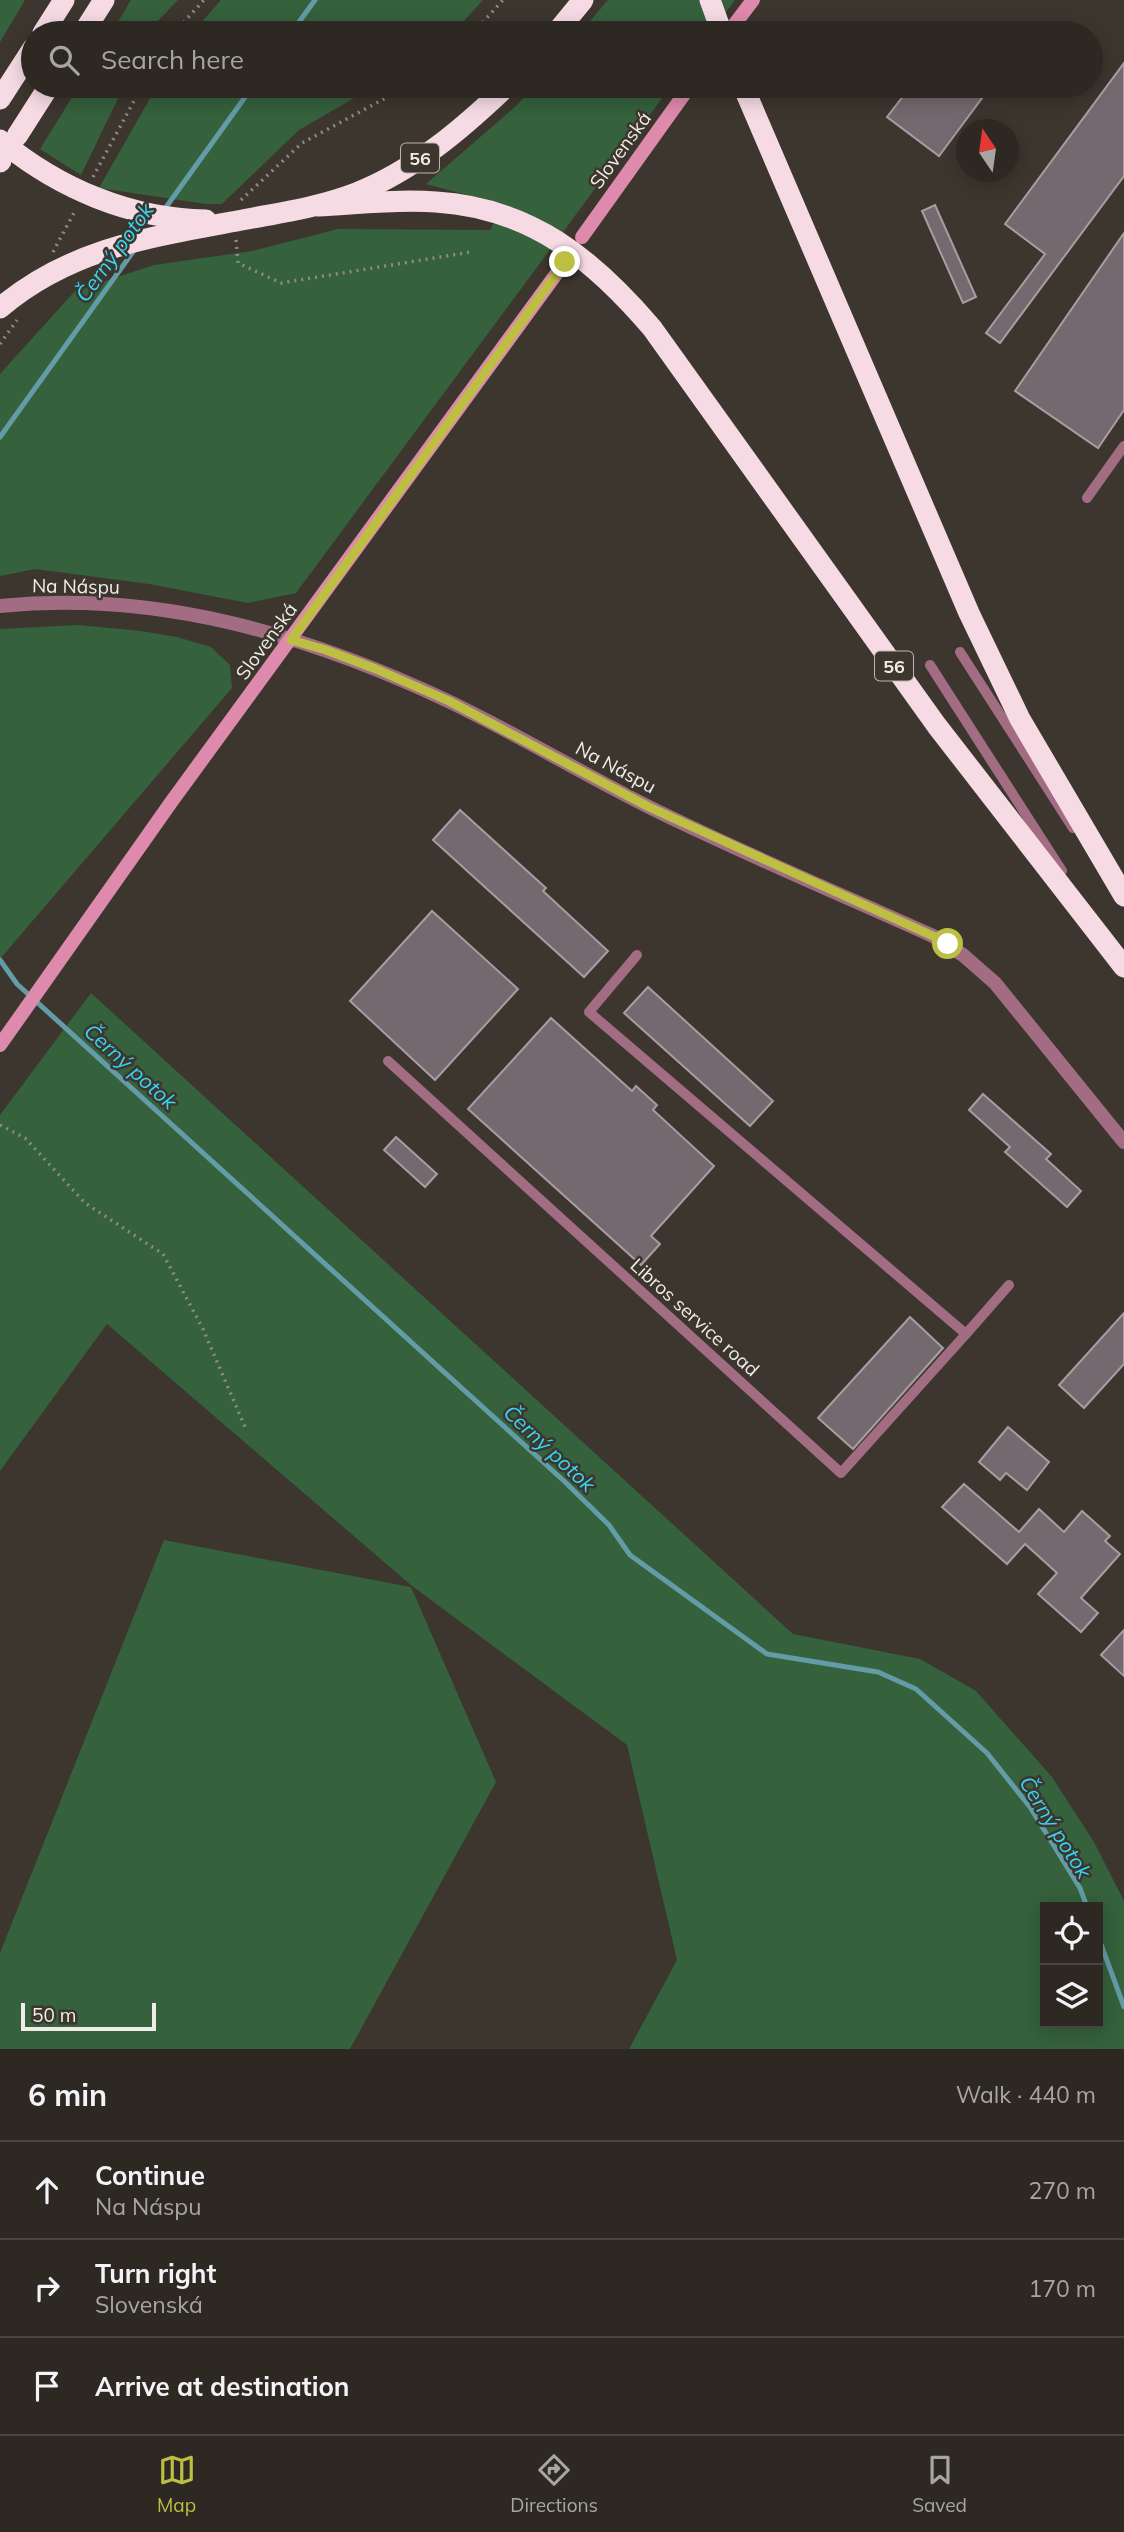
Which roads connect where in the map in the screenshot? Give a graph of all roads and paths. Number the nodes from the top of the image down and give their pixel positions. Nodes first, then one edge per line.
1 (64, 0) edge
2 (104, 0) edge
3 (205, 0) edge
4 (503, 0) edge
5 (583, 0) edge
6 (710, 0) edge
7 (753, 0) edge
8 (51, 21) edge
9 (91, 21) edge
10 (185, 21) edge
11 (484, 21) edge
12 (565, 21) edge
13 (723, 21) edge
14 (735, 21) edge
15 (21, 67) edge
16 (41, 98) edge
17 (135, 98) edge
18 (494, 98) edge
19 (682, 98) edge
20 (748, 98) edge
21 (0, 99) edge
22 (5, 150) edge
23 (91, 180) dead end
24 (79, 204) dead end
25 (318, 206) junction
26 (239, 220) junction
27 (582, 237) dead end
28 (48, 262) dead end
29 (565, 262) dead end
30 (0, 308) edge
31 (23, 309) dead end
32 (0, 344) edge
33 (1124, 446) edge
34 (1087, 498) dead end
35 (0, 606) edge
36 (291, 640) junction
37 (960, 652) dead end
38 (930, 665) dead end
39 (1124, 896) edge
40 (1124, 903) edge
41 (637, 955) dead end
42 (1124, 965) edge
43 (1, 1044) edge
44 (388, 1061) dead end
45 (0, 1125) edge
46 (1124, 1142) edge
47 (1009, 1285) dead end
48 (967, 1334) junction
49 (245, 1427) dead end

1 - 8 highway
2 - 9 highway
3 - 10 path
4 - 11 path
5 - 12 highway
6 - 13 highway
7 - 14 street
15 - 21 highway
16 - 22 highway
17 - 23 path
18 - 25 highway, 56
19 - 27 street, Slovenská
20 - 39 highway
22 - 26 highway, 56
24 - 28 path
25 - 26 highway, 56
25 - 42 highway, 56
26 - 30 highway
29 - 36 street, Slovenská
31 - 32 path
33 - 34 lane
35 - 36 street, Na Náspu
36 - 43 street, Slovenská
36 - 46 street, Na Náspu
37 - 40 lane
38 - 42 lane
41 - 48 lane
44 - 48 lane, Libros service road
45 - 49 path
47 - 48 lane

